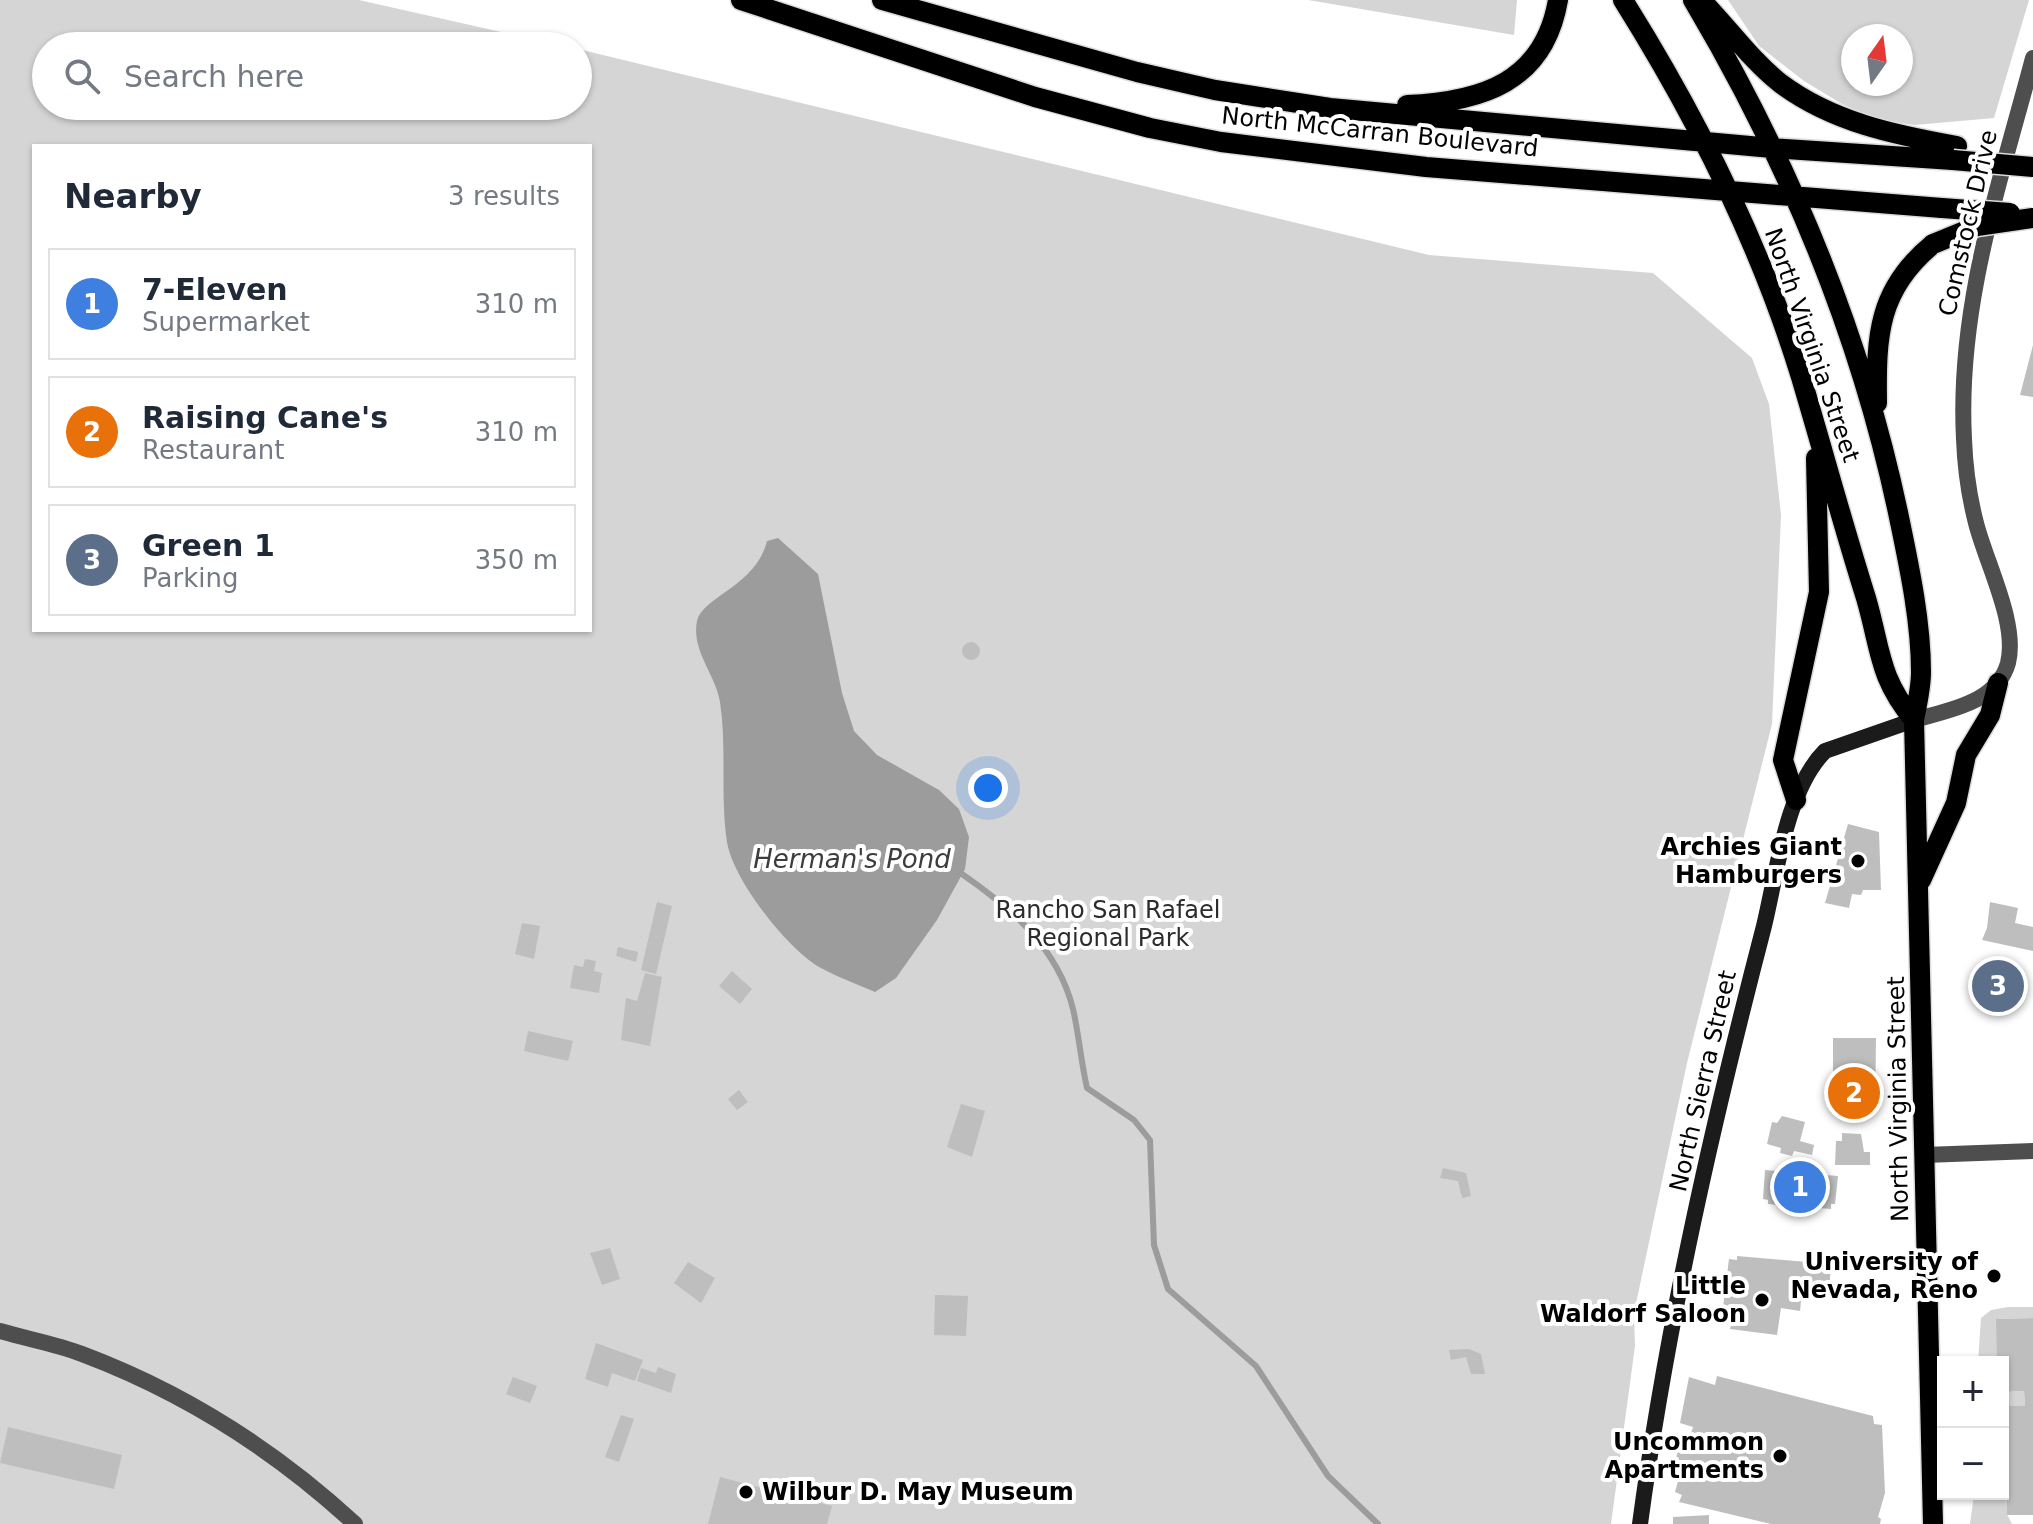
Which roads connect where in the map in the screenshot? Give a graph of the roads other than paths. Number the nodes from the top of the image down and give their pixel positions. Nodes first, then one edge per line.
1 (741, 0) edge
2 (882, 0) edge
3 (1558, 0) edge
4 (1623, 0) edge
5 (1693, 0) edge
6 (1701, 0) edge
7 (2033, 58) edge
8 (1330, 108) junction
9 (1705, 141) junction
10 (1772, 148) junction
11 (1955, 153) junction
12 (2033, 165) edge
13 (1729, 191) junction
14 (1797, 197) junction
15 (2033, 217) edge
16 (1877, 427) junction
17 (1816, 430) junction
18 (1998, 683) junction
19 (1914, 720) junction
20 (1796, 800) junction
21 (1920, 884) junction
22 (2033, 1151) edge
23 (1925, 1155) junction
24 (0, 1331) edge
25 (355, 1524) edge
26 (1640, 1524) edge
27 (1933, 1524) edge

1 - 13 main road, North McCarran Boulevard
2 - 8 main road, North McCarran Boulevard
3 - 8 main road
4 - 9 main road, North Virginia Street
5 - 10 main road, North Virginia Street
6 - 11 main road
7 - 18 street, Comstock Drive
8 - 9 main road, North McCarran Boulevard
9 - 10 main road, North McCarran Boulevard
9 - 13 main road, North Virginia Street
10 - 11 main road, North McCarran Boulevard
10 - 14 main road, North Virginia Street
11 - 12 main road, North McCarran Boulevard, bridge
13 - 14 main road, North McCarran Boulevard
13 - 17 main road, North Virginia Street
14 - 15 main road, North McCarran Boulevard, bridge
14 - 16 main road, North Virginia Street
15 - 16 main road, bridge
16 - 19 main road, North Virginia Street
17 - 19 main road, North Virginia Street
17 - 20 main road
18 - 19 street
18 - 21 main road
19 - 20 main road, North Sierra Street
19 - 21 main road, North Virginia Street
20 - 26 main road, North Sierra Street
21 - 23 main road, North Virginia Street
22 - 23 street
23 - 27 main road, North Virginia Street
24 - 25 street

